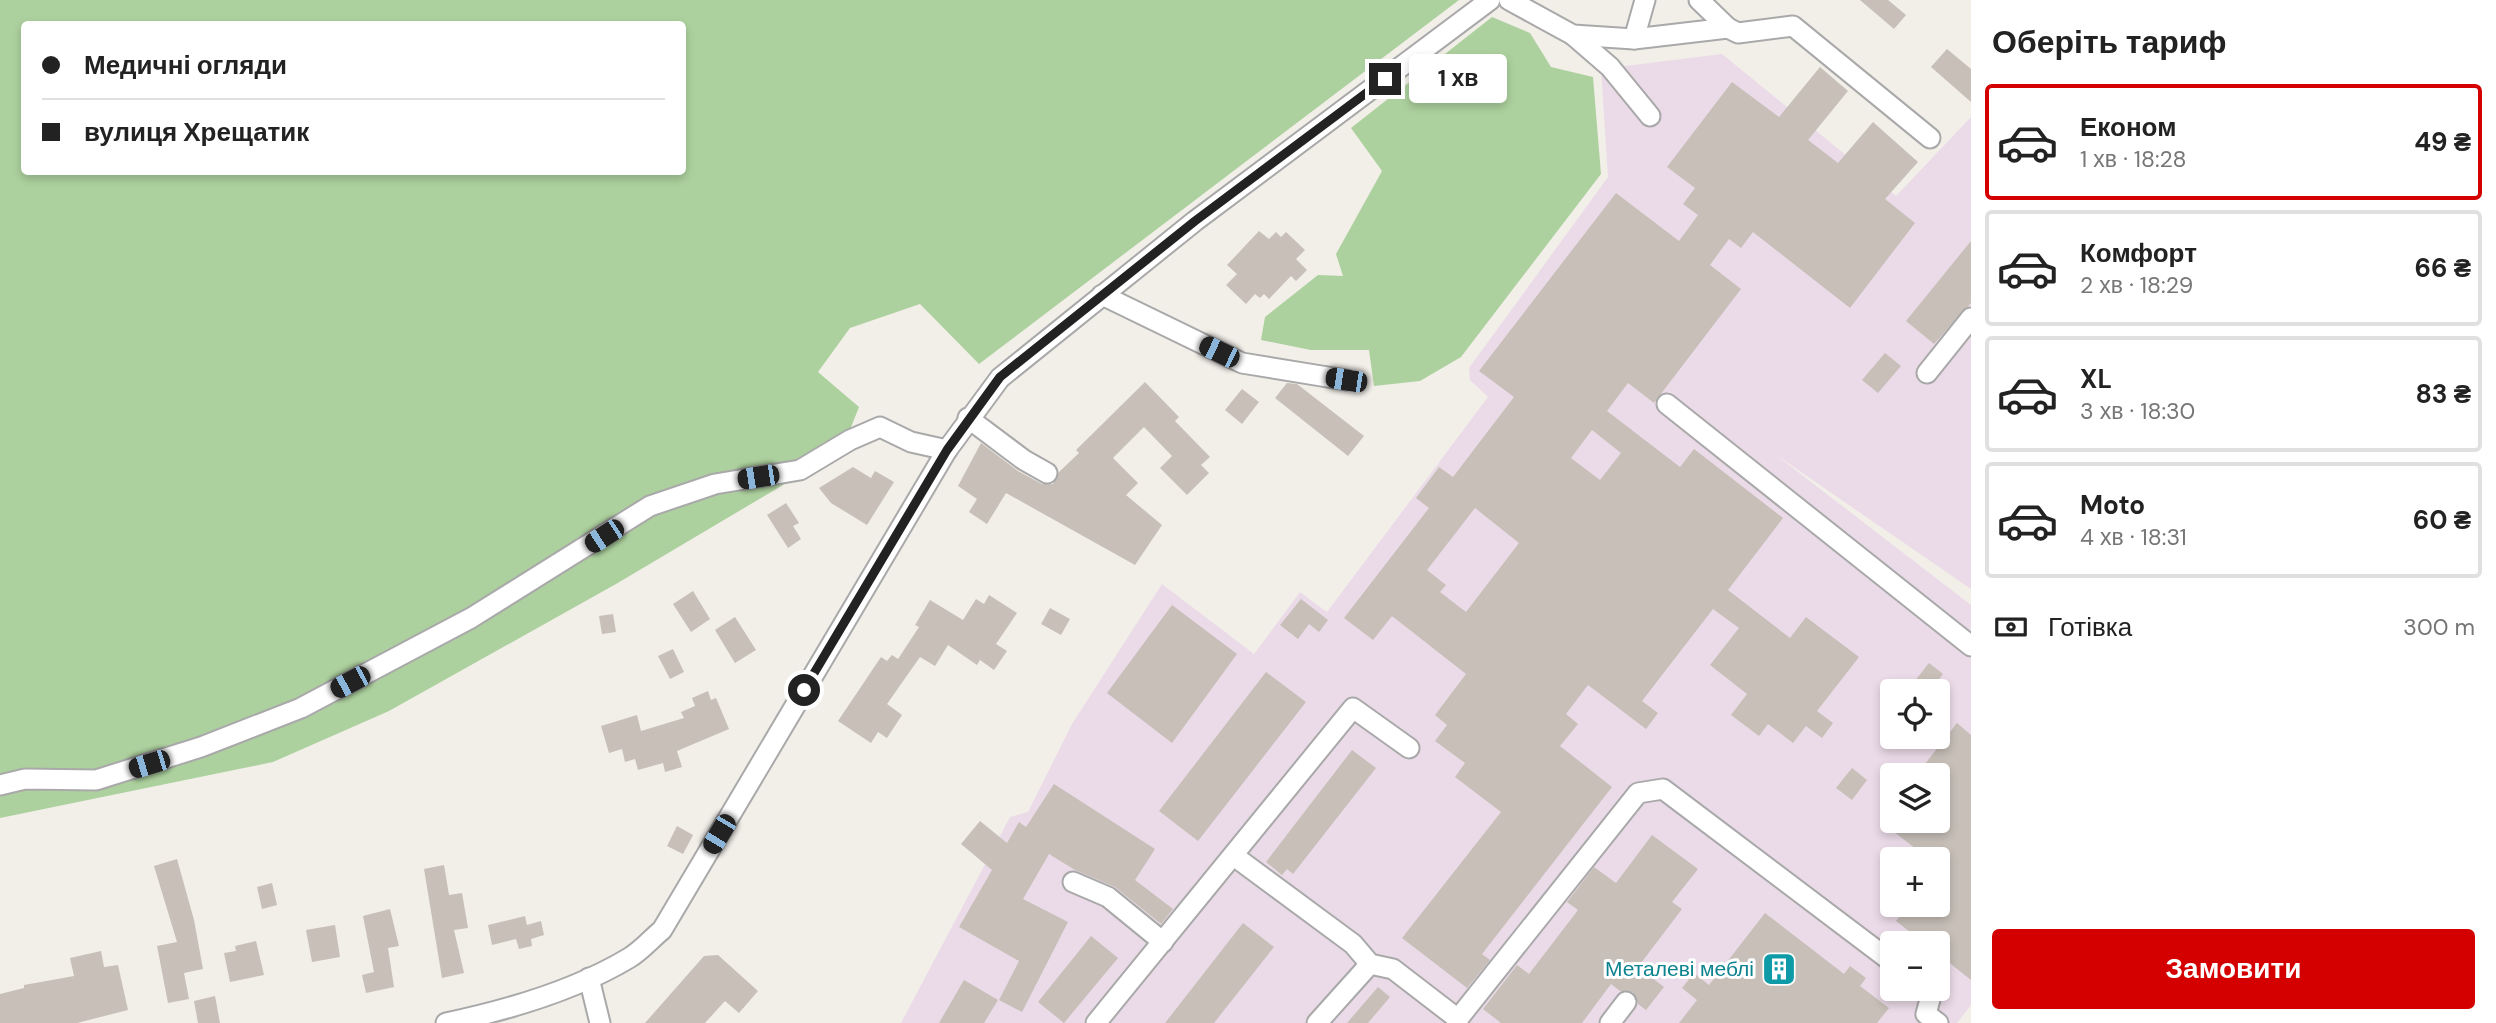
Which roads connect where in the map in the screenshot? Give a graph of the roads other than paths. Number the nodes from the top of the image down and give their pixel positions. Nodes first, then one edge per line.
1 (1490, 0) edge
2 (1509, 0) edge
3 (1645, 0) edge
4 (1699, 0) edge
5 (1728, 28) junction
6 (1573, 35) junction
7 (1634, 39) junction
8 (1650, 116) dead end
9 (1930, 138) dead end
10 (1102, 295) junction
11 (1971, 318) edge
12 (1927, 373) dead end
13 (1346, 380) dead end
14 (1667, 404) dead end
15 (968, 418) junction
16 (947, 450) junction
17 (1047, 473) dead end
18 (1971, 646) edge
19 (1409, 748) dead end
20 (0, 785) edge
21 (1234, 856) junction
22 (1073, 882) dead end
23 (1163, 942) junction
24 (1880, 953) edge
25 (1370, 964) junction
26 (589, 978) junction
27 (1931, 1001) edge
28 (1626, 1002) dead end
29 (598, 1015) edge
30 (498, 1018) edge
31 (1928, 1020) edge
32 (1458, 1021) edge
33 (446, 1023) edge
34 (610, 1023) edge
35 (1096, 1023) edge
36 (1317, 1023) edge
37 (1610, 1023) edge

1 - 10 street
2 - 6 street
3 - 7 street
4 - 5 street
5 - 7 street
5 - 9 street
6 - 7 street
6 - 8 street
10 - 13 street
10 - 15 street
11 - 12 street
14 - 18 street
15 - 16 street
15 - 17 street
16 - 20 street
16 - 26 street
19 - 21 street
21 - 23 street
21 - 25 street
22 - 23 street
23 - 35 street
24 - 32 street
25 - 32 street
25 - 36 street
26 - 29 street
26 - 30 street
27 - 31 street
28 - 37 street
29 - 34 street
30 - 33 street

